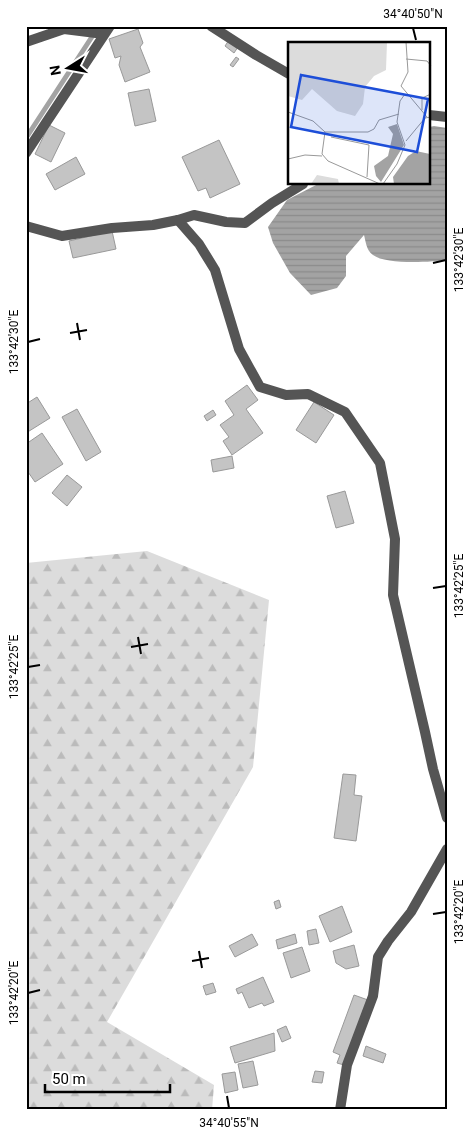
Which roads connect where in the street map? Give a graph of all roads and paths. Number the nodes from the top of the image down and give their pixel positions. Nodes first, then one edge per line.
1 (211, 26) edge
2 (107, 30) edge
3 (26, 42) edge
4 (288, 73) edge
5 (430, 115) edge
6 (447, 117) edge
7 (26, 153) edge
8 (301, 185) edge
9 (178, 220) junction
10 (26, 226) edge
11 (447, 818) edge
12 (447, 849) edge
13 (340, 1110) edge

1 - 4 street
2 - 3 street
2 - 7 street
5 - 6 street
8 - 9 street
9 - 10 street
9 - 11 street
12 - 13 street

